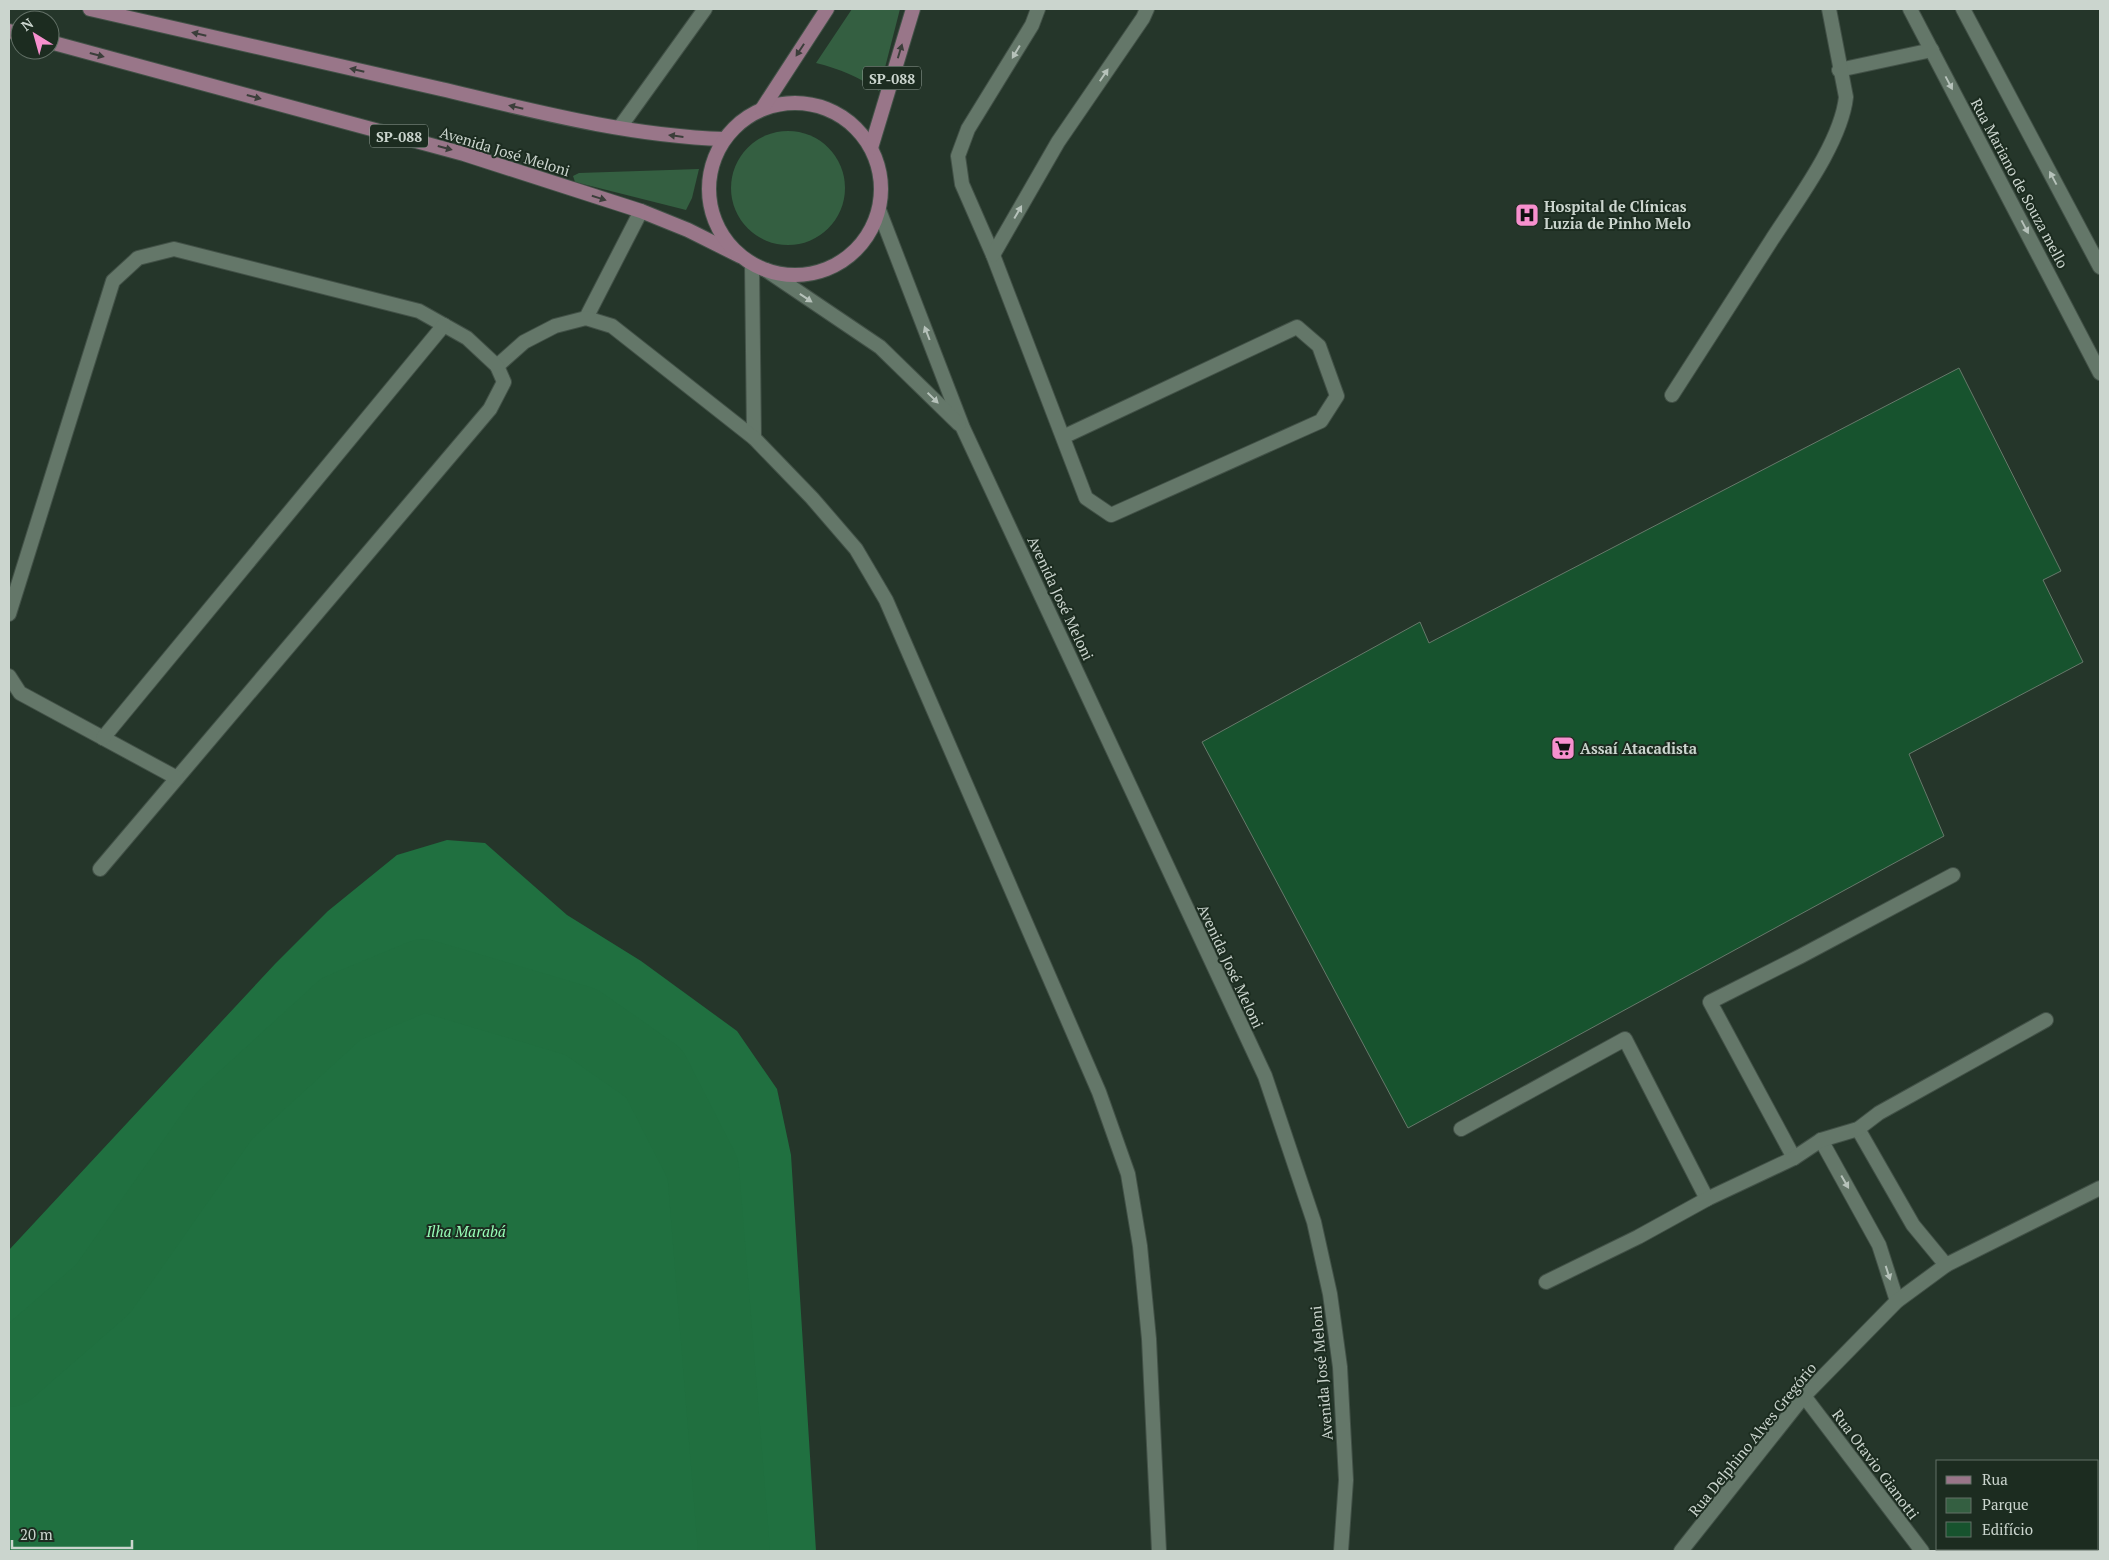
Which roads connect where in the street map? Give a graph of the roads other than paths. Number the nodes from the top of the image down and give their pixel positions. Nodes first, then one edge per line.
1 (90, 9) edge
2 (705, 9) edge
3 (827, 9) edge
4 (913, 9) edge
5 (1038, 9) edge
6 (1147, 9) edge
7 (1829, 9) edge
8 (1910, 9) edge
9 (1963, 9) edge
10 (60, 45) edge
11 (1932, 50) junction
12 (1839, 70) junction
13 (762, 109) junction
14 (620, 127) junction
15 (724, 139) junction
16 (871, 148) junction
17 (879, 210) junction
18 (641, 211) junction
19 (993, 255) junction
20 (740, 256) junction
21 (752, 264) junction
22 (2100, 267) edge
23 (766, 270) junction
24 (586, 318) junction
25 (444, 325) junction
26 (497, 366) junction
27 (2100, 373) edge
28 (1672, 395) dead end
29 (964, 428) junction
30 (1063, 437) junction
31 (754, 438) junction
32 (9, 614) edge
33 (9, 676) edge
34 (103, 738) junction
35 (177, 778) junction
36 (100, 868) dead end
37 (1952, 874) dead end
38 (2046, 1020) dead end
39 (1858, 1129) junction
40 (1461, 1130) dead end
41 (1821, 1140) junction
42 (1794, 1158) junction
43 (2100, 1188) edge
44 (1707, 1199) junction
45 (1946, 1265) junction
46 (1546, 1282) dead end
47 (1898, 1301) junction
48 (1804, 1396) junction
49 (1159, 1551) edge
50 (1342, 1551) edge
51 (1681, 1551) edge
52 (1922, 1551) edge

14 -> 1 main road
2 - 14 street
3 -> 13 main road, SP-088
16 -> 4 main road, SP-088
5 -> 19 street
19 -> 6 street
7 - 12 street
8 - 11 street, Rua Mariano de Souza mello
22 -> 9 street, Rua Mariano de Souza mello
10 -> 18 main road, Avenida José Meloni / SP-088
11 - 12 street
11 -> 27 street, Rua Mariano de Souza mello
12 - 28 street
13 - 15 main road, SP-088
13 - 16 main road, SP-088
15 -> 14 main road
15 - 20 main road, SP-088
16 - 17 main road, SP-088
17 - 23 main road, SP-088
29 -> 17 street, Avenida José Meloni
18 - 20 main road, Avenida José Meloni / SP-088
18 - 24 street
19 - 30 street
20 - 21 main road, SP-088
21 - 23 main road, SP-088
21 - 31 street
23 -> 29 street, Avenida José Meloni
24 - 26 street
24 - 31 street
25 - 26 street
25 - 32 street
25 - 34 street
26 - 35 street
29 - 50 street, Avenida José Meloni
30 - 30 street
31 - 49 street
33 - 34 street
34 - 35 street
35 - 36 street
37 - 42 street
38 - 39 street
39 - 41 street
39 - 45 street
40 - 44 street
41 - 42 street
41 -> 47 street
42 - 44 street
43 - 45 street, Rua Delphino Alves Gregório
44 - 46 street
45 - 47 street, Rua Delphino Alves Gregório
47 - 48 street, Rua Delphino Alves Gregório
48 - 51 street, Rua Delphino Alves Gregório
48 - 52 street, Rua Otavio Gianotti

